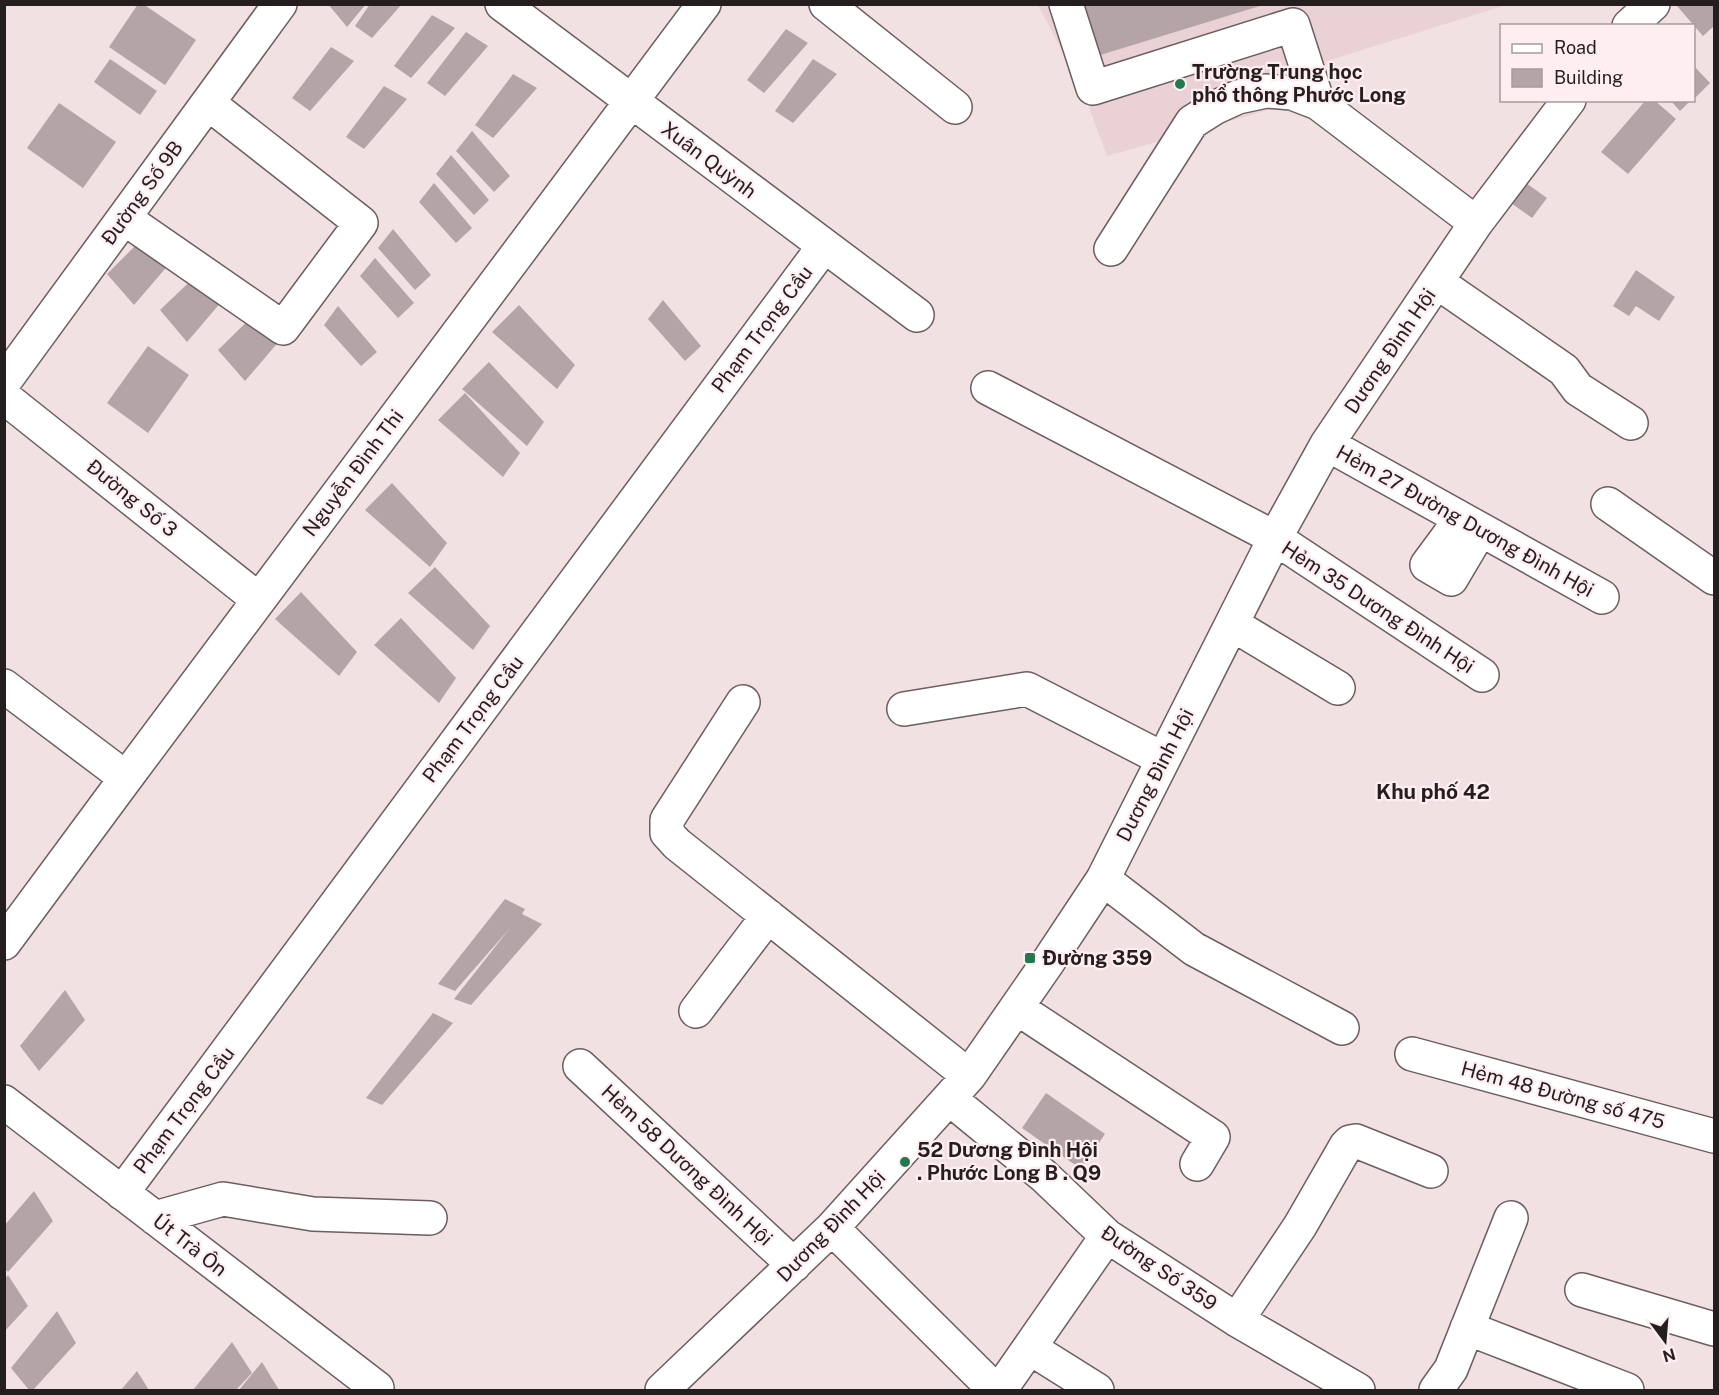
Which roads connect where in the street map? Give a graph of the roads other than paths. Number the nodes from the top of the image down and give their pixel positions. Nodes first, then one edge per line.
1 (280, 4) edge
2 (502, 4) edge
3 (704, 4) edge
4 (826, 4) edge
5 (1066, 4) edge
6 (1653, 4) edge
7 (1631, 24) edge
8 (631, 101) junction
9 (1567, 102) edge
10 (208, 103) junction
11 (1318, 103) junction
12 (955, 107) dead end
13 (124, 218) junction
14 (1476, 223) junction
15 (824, 246) junction
16 (1111, 249) dead end
17 (1437, 282) junction
18 (916, 315) dead end
19 (4, 382) edge
20 (988, 387) dead end
21 (4, 397) edge
22 (1631, 423) dead end
23 (1327, 444) junction
24 (1608, 504) dead end
25 (1275, 538) junction
26 (1714, 578) edge
27 (1602, 597) dead end
28 (259, 600) junction
29 (1232, 624) junction
30 (1482, 675) dead end
31 (4, 686) edge
32 (1338, 688) dead end
33 (743, 702) dead end
34 (904, 709) dead end
35 (1164, 759) junction
36 (126, 778) junction
37 (1103, 879) junction
38 (768, 916) junction
39 (4, 943) edge
40 (1017, 1008) junction
41 (696, 1011) dead end
42 (1342, 1028) dead end
43 (1412, 1054) dead end
44 (580, 1066) dead end
45 (960, 1087) junction
46 (4, 1102) edge
47 (1714, 1136) edge
48 (1197, 1164) dead end
49 (1431, 1171) dead end
50 (122, 1192) junction
51 (155, 1218) junction
52 (430, 1218) dead end
53 (1511, 1218) dead end
54 (832, 1228) junction
55 (1107, 1236) junction
56 (794, 1264) junction
57 (1582, 1290) dead end
58 (1237, 1320) junction
59 (1467, 1328) junction
60 (1714, 1329) edge
61 (1030, 1348) junction
62 (1313, 1380) edge
63 (377, 1388) dead end
64 (662, 1390) edge
65 (995, 1390) edge
66 (1000, 1390) edge
67 (1097, 1390) edge
68 (1358, 1390) edge
69 (1436, 1390) edge
70 (1627, 1390) edge

1 - 10 street, Đường Số 9B
2 - 8 street, Xuân Quỳnh
3 - 8 street, Nguyễn Đình Thi
4 - 12 street
5 - 11 street
6 - 7 street
8 - 15 street, Xuân Quỳnh
8 - 28 street, Nguyễn Đình Thi
9 - 14 street, Dương Đình Hội
10 - 13 street, Đường Số 9B
10 - 13 street
11 - 14 street
11 - 16 street
13 - 19 street, Đường Số 9B
14 - 17 street, Dương Đình Hội
15 - 18 street, Xuân Quỳnh
15 - 50 street, Phạm Trọng Cầu
17 - 22 street
17 - 23 street, Dương Đình Hội
20 - 25 street, Hẻm 35 Dương Đình Hội
21 - 28 street, Đường Số 3
23 - 25 street, Dương Đình Hội
23 - 27 street, Hẻm 27 Đường Dương Đình Hội
24 - 26 street
25 - 29 street, Dương Đình Hội
25 - 30 street, Hẻm 35 Dương Đình Hội
28 - 36 street, Nguyễn Đình Thi
29 - 32 street
29 - 35 street, Dương Đình Hội
31 - 36 street
33 - 38 street, Đường Số 359
34 - 35 street
35 - 37 street, Dương Đình Hội
36 - 39 street, Nguyễn Đình Thi
37 - 40 street, Dương Đình Hội
37 - 42 street
38 - 41 street
38 - 45 street, Đường Số 359
40 - 45 street, Dương Đình Hội
40 - 48 street
43 - 47 street, Hẻm 48 Đường số 475
44 - 56 street, Hẻm 58 Dương Đình Hội
45 - 54 street, Dương Đình Hội
45 - 55 street, Đường Số 359
46 - 50 street, Út Trà Ôn
49 - 58 street
50 - 51 street, Út Trà Ôn
51 - 52 street
51 - 63 street, Út Trà Ôn
53 - 59 street
54 - 56 street, Dương Đình Hội
54 - 65 street
55 - 58 street, Đường Số 359
55 - 61 street
56 - 64 street, Dương Đình Hội
57 - 60 street
58 - 62 street, Đường Số 359
59 - 69 street
59 - 70 street
61 - 66 street
61 - 67 street
62 - 68 street, Đường Số 359

